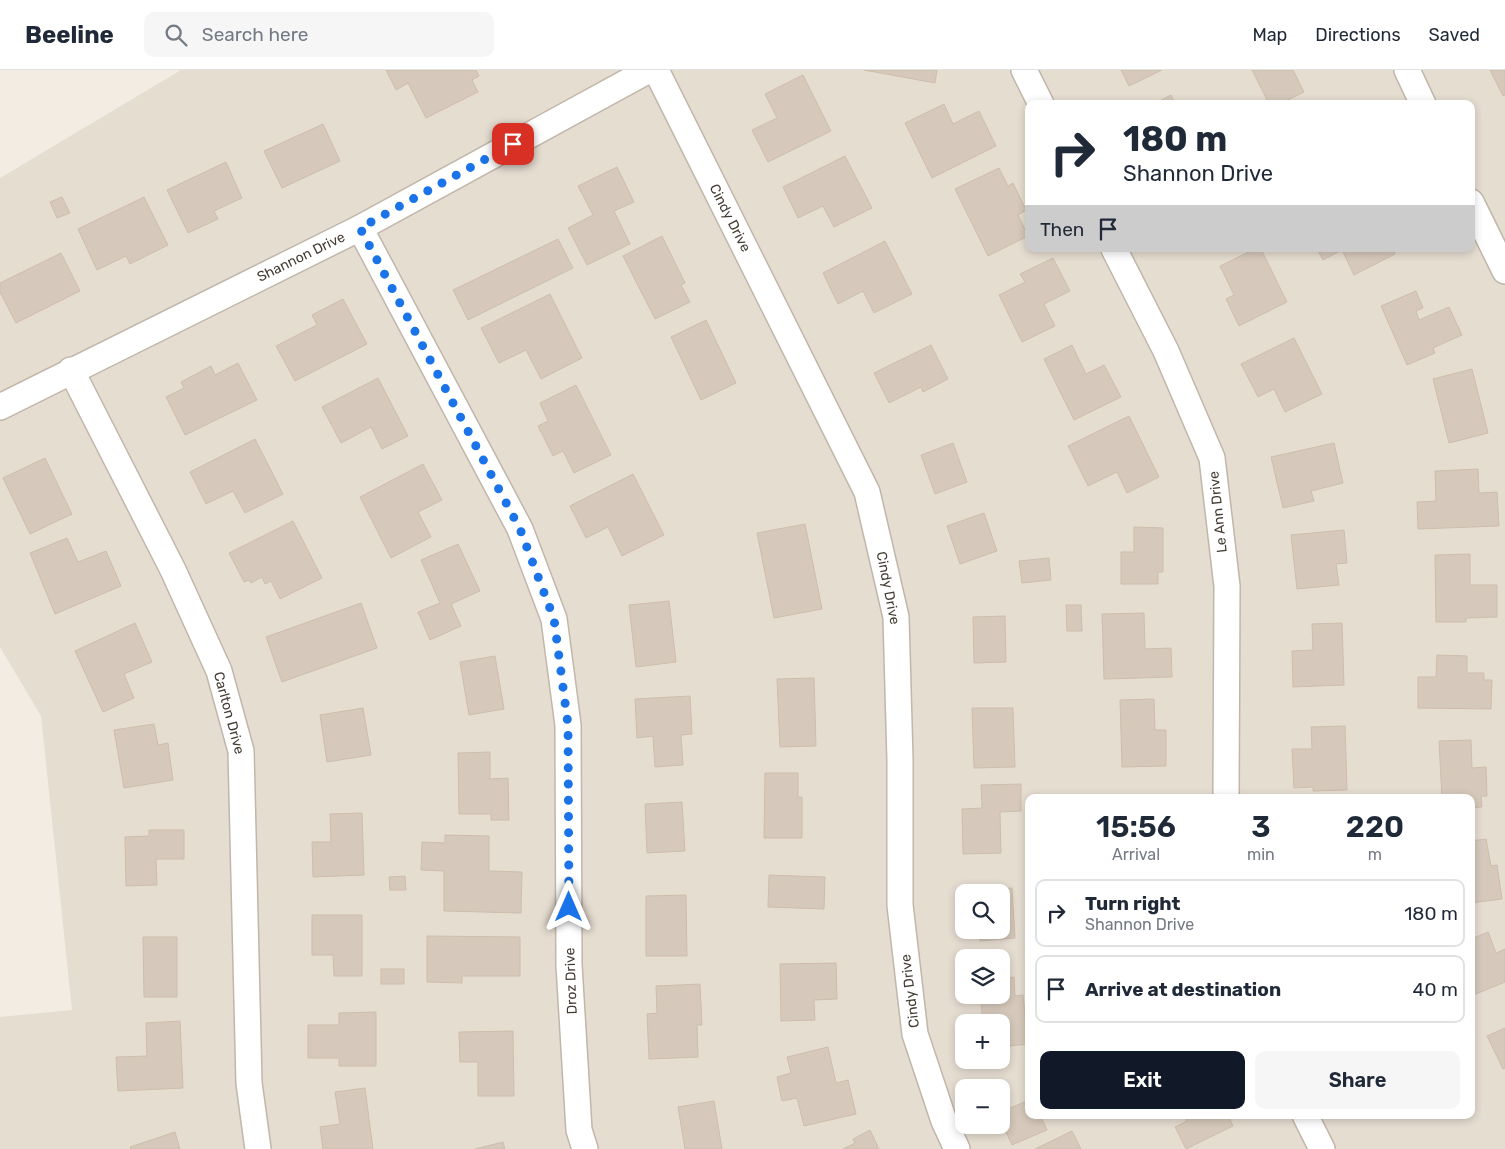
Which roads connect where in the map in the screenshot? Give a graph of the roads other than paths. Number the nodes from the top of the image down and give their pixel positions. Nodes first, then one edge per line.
1 (649, 70) edge
2 (656, 70) edge
3 (1024, 70) edge
4 (1407, 70) edge
5 (1039, 100) edge
6 (1422, 100) edge
7 (1475, 210) edge
8 (360, 228) junction
9 (1116, 252) edge
10 (1505, 271) edge
11 (71, 370) junction
12 (0, 407) edge
13 (1226, 794) edge
14 (1307, 1119) edge
15 (258, 1149) edge
16 (585, 1149) edge
17 (957, 1149) edge
18 (1322, 1149) edge

1 - 8 street, Shannon Drive
2 - 17 street, Cindy Drive
3 - 5 street
4 - 6 street
7 - 10 street
8 - 11 street, Shannon Drive
8 - 16 street, Droz Drive
9 - 13 street, Le Ann Drive
11 - 12 street, Shannon Drive
11 - 15 street, Carlton Drive
14 - 18 street

